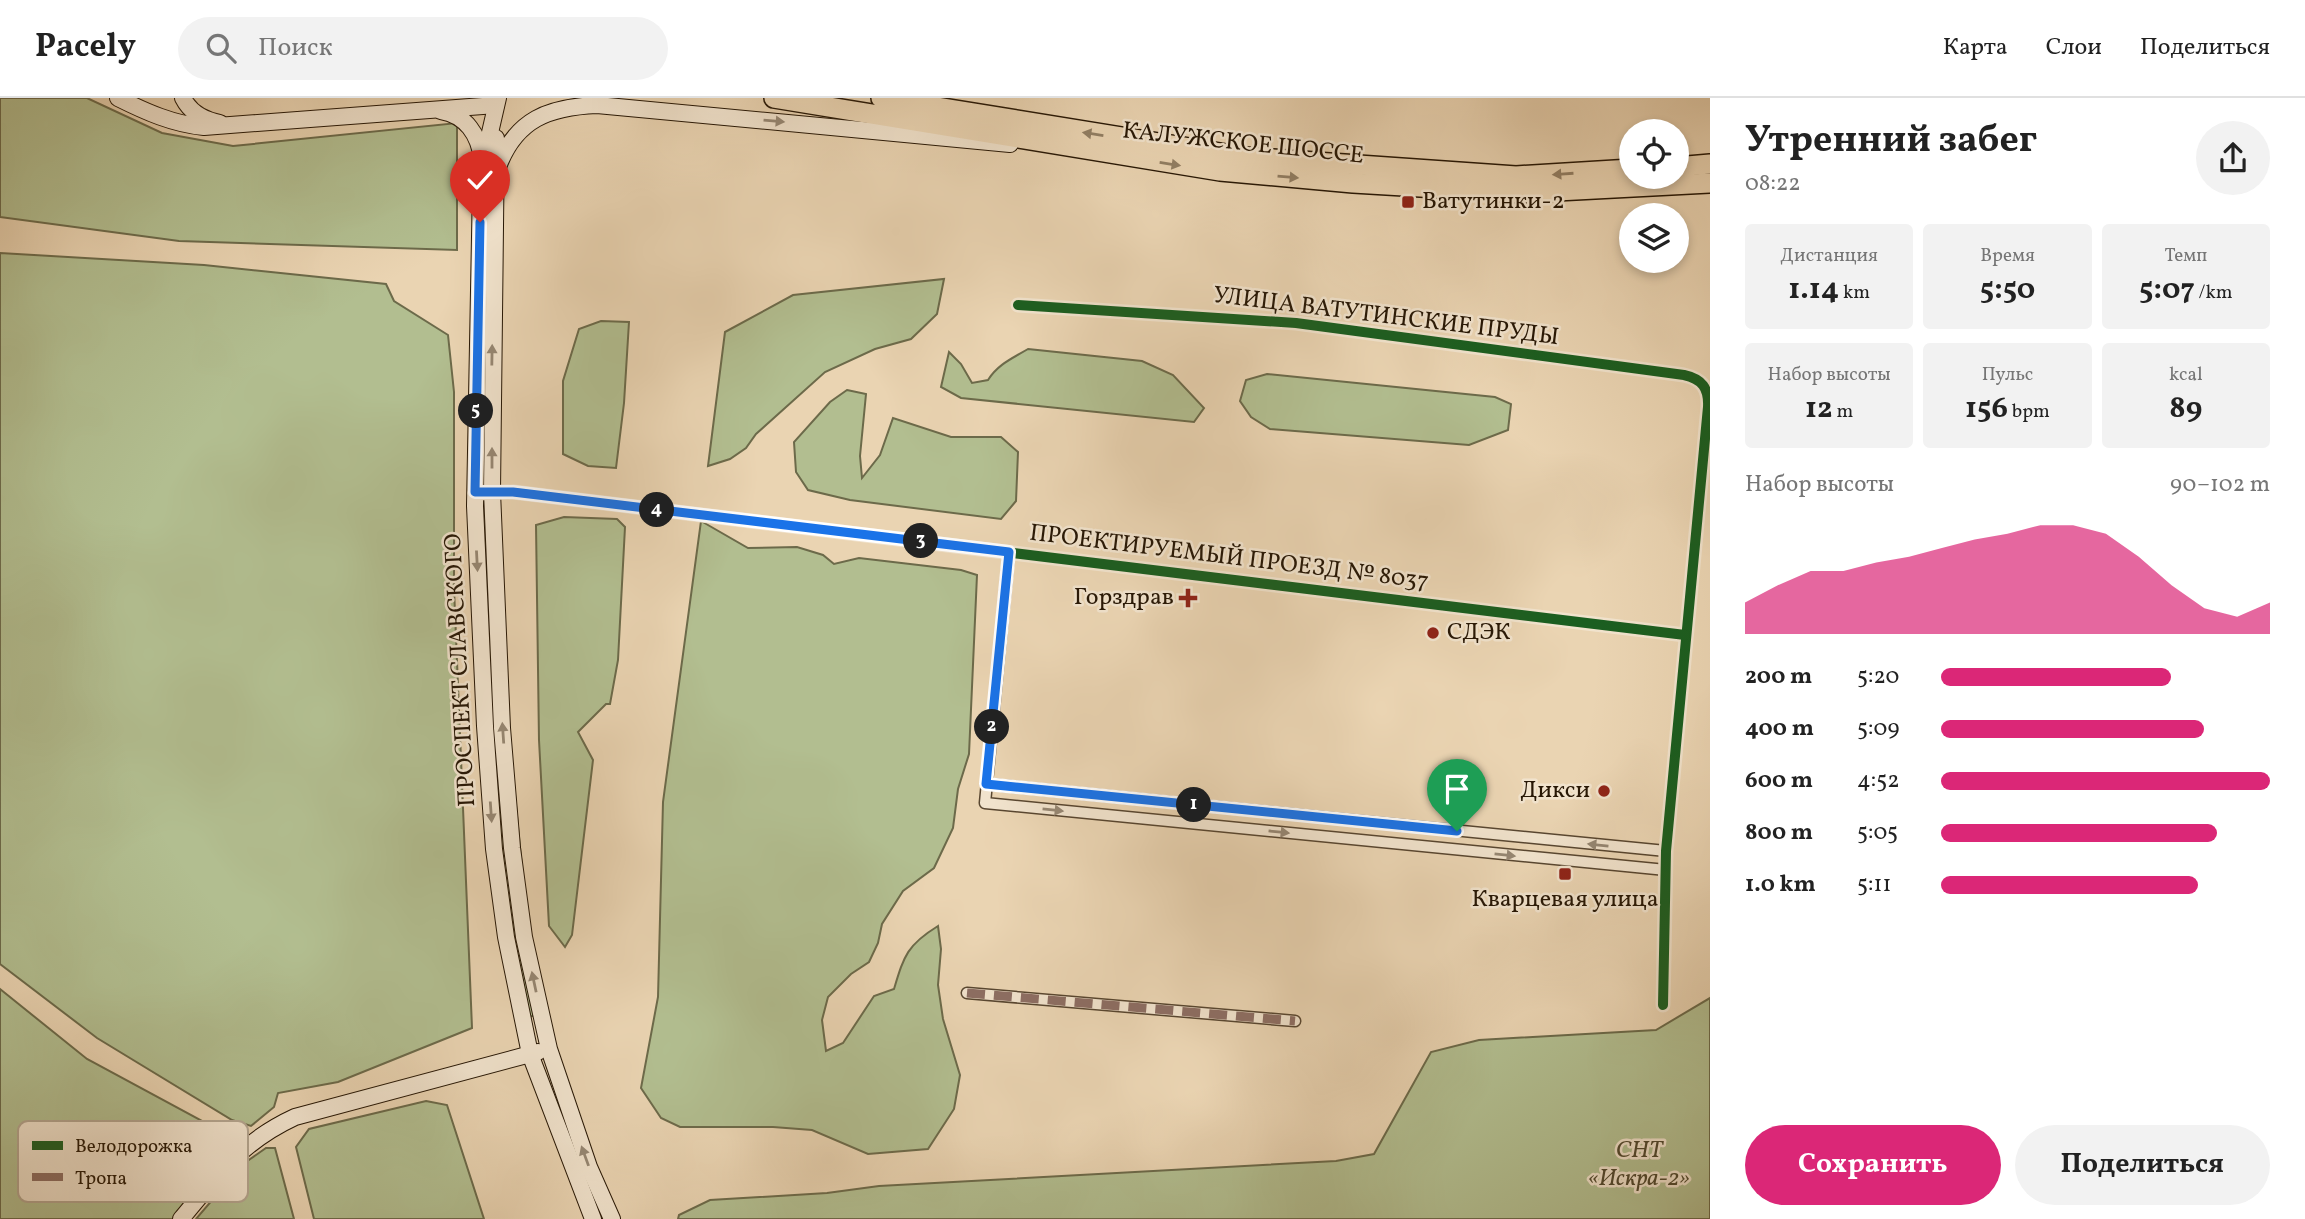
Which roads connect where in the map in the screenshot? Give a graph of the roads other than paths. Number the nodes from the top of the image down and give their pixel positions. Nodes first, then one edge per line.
1 (118, 98) edge
2 (183, 98) edge
3 (470, 98) edge
4 (774, 98) edge
5 (881, 98) edge
6 (497, 102) edge
7 (428, 109) junction
8 (225, 124) junction
9 (1079, 149) junction
10 (483, 163) junction
11 (1710, 164) edge
12 (1689, 165) edge
13 (1619, 170) edge
14 (495, 176) junction
15 (1710, 183) edge
16 (1018, 305) dead end
17 (475, 492) junction
18 (492, 492) junction
19 (1009, 552) junction
20 (1685, 635) junction
21 (986, 784) junction
22 (1666, 851) junction
23 (1666, 870) junction
24 (967, 993) dead end
25 (1662, 1005) dead end
26 (1295, 1021) dead end
27 (523, 1022) junction
28 (549, 1049) junction
29 (530, 1054) junction
30 (501, 1061) junction
31 (539, 1080) junction
32 (248, 1144) edge
33 (195, 1202) edge
34 (181, 1219) edge
35 (593, 1219) edge
36 (612, 1219) edge

1 - 8 main road
2 - 8 main road
3 - 7 main road
4 - 9 highway, КАЛУЖСКОЕ ШОССЕ
13 -> 5 highway, КАЛУЖСКОЕ ШОССЕ
6 - 7 main road
6 - 10 main road, ПРОСПЕКТ СЛАВСКОГО
6 - 14 main road, ПРОСПЕКТ СЛАВСКОГО
7 - 8 main road
7 - 10 main road
14 -> 9 main road
9 -> 15 highway, КАЛУЖСКОЕ ШОССЕ
10 - 17 main road, ПРОСПЕКТ СЛАВСКОГО
11 - 12 highway
18 -> 14 main road, ПРОСПЕКТ СЛАВСКОГО
16 - 20 street, УЛИЦА ВАТУТИНСКИЕ ПРУДЫ
17 - 18 street, ПРОЕКТИРУЕМЫЙ ПРОЕЗД № 8037
17 -> 27 main road, ПРОСПЕКТ СЛАВСКОГО
18 - 19 street, ПРОЕКТИРУЕМЫЙ ПРОЕЗД № 8037
28 -> 18 main road, ПРОСПЕКТ СЛАВСКОГО
19 - 20 street, ПРОЕКТИРУЕМЫЙ ПРОЕЗД № 8037
19 - 21 street
20 - 22 street
22 -> 21 street
21 -> 23 street
22 - 23 street
23 - 25 street
24 - 26 street
27 - 29 main road, ПРОСПЕКТ СЛАВСКОГО
27 - 30 main road
28 - 29 main road
36 -> 28 main road, ПРОСПЕКТ СЛАВСКОГО
29 - 30 main road
29 - 31 main road, ПРОСПЕКТ СЛАВСКОГО
30 - 31 main road
30 - 32 main road
31 - 35 main road, ПРОСПЕКТ СЛАВСКОГО
33 - 34 main road

